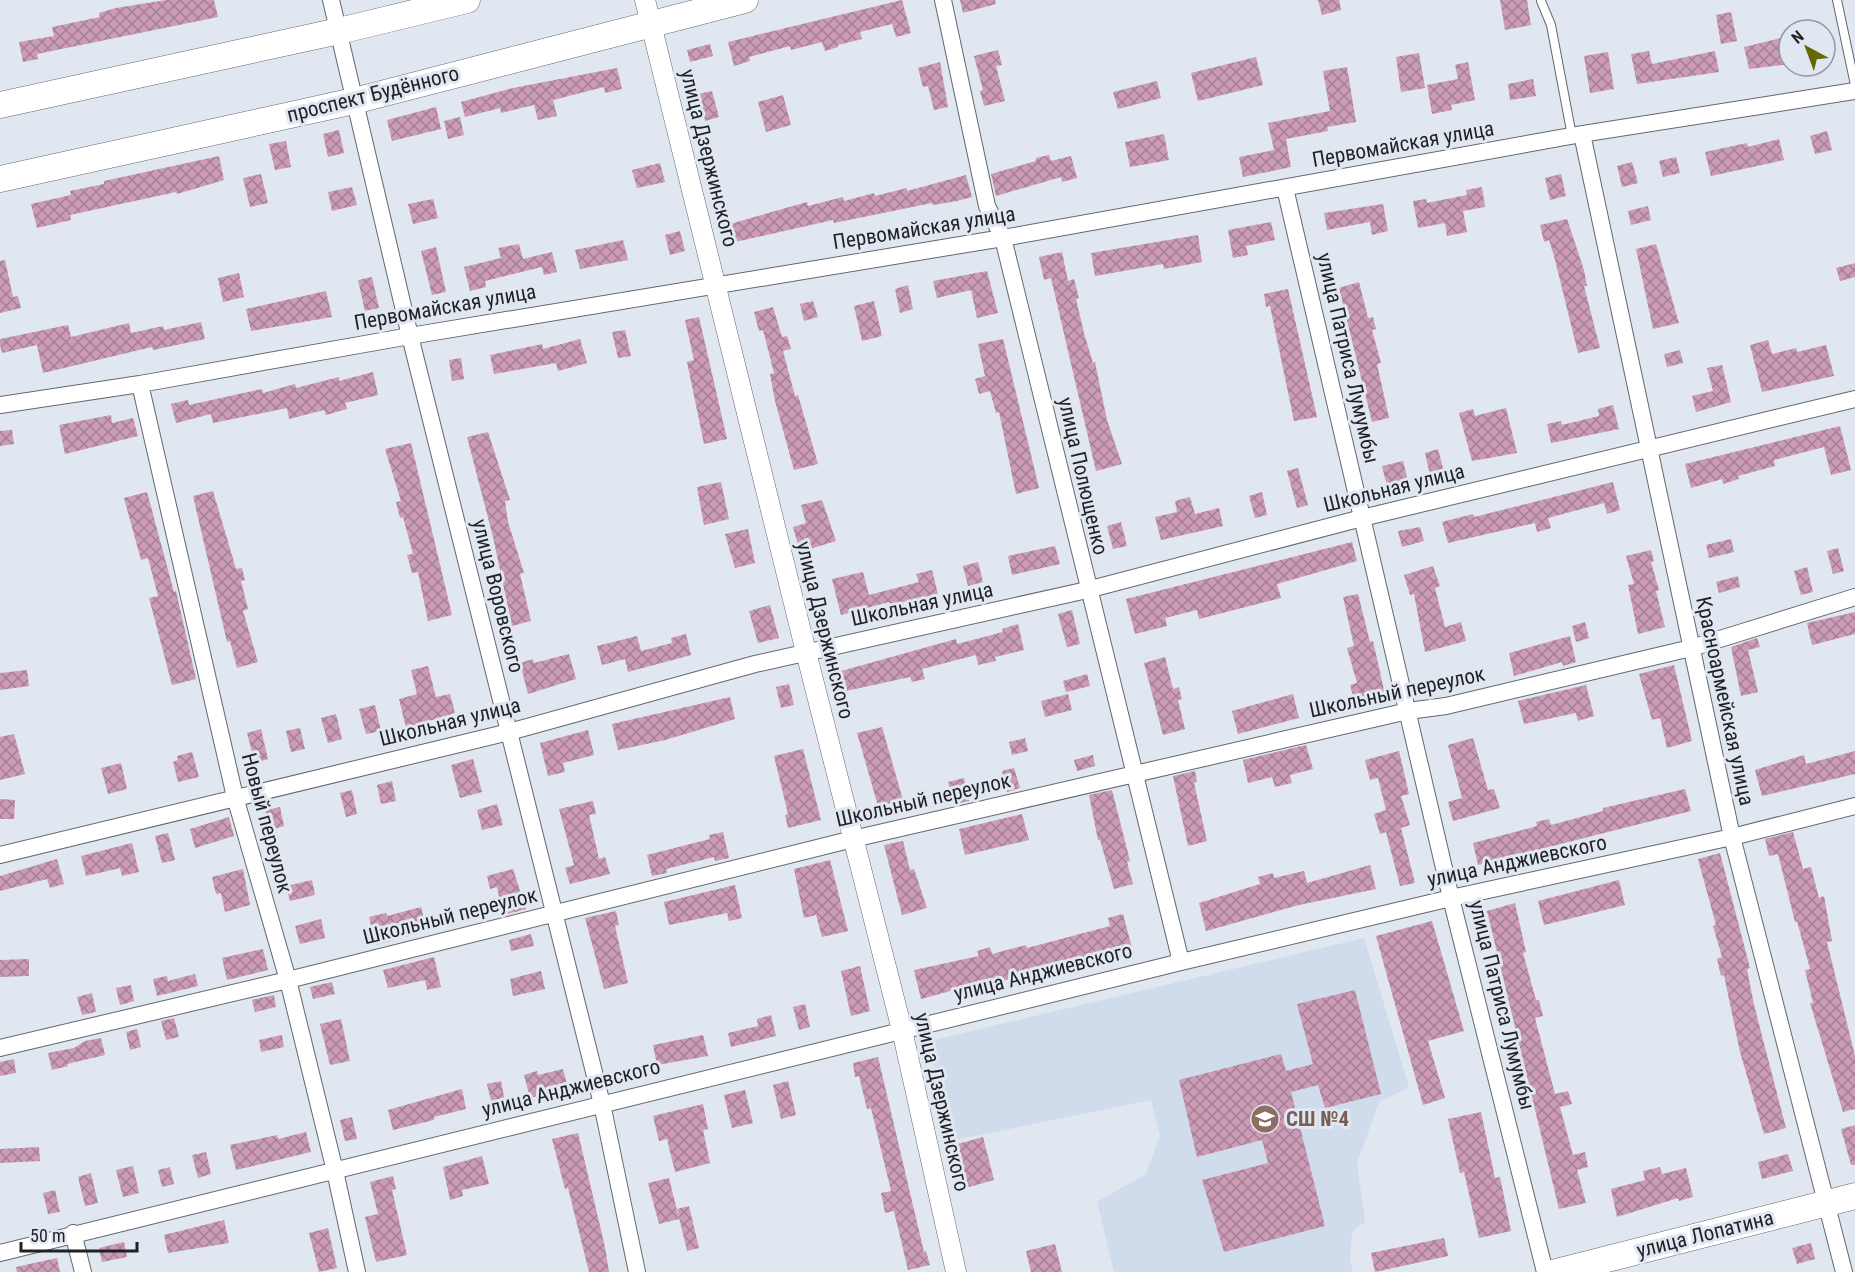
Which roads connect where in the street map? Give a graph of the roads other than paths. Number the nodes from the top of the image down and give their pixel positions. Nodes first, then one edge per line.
1 (331, 0) edge
2 (467, 0) edge
3 (745, 0) edge
4 (943, 0) edge
5 (1837, 0) edge
6 (1541, 1) edge
7 (648, 11) edge
8 (339, 31) junction
9 (1855, 85) edge
10 (1855, 91) edge
11 (354, 101) junction
12 (0, 105) edge
13 (1577, 135) junction
14 (0, 179) edge
15 (1285, 188) junction
16 (1003, 238) junction
17 (715, 285) junction
18 (410, 336) junction
19 (140, 384) junction
20 (1855, 399) edge
21 (0, 405) edge
22 (1648, 449) junction
23 (1362, 518) junction
24 (1087, 590) junction
25 (1855, 597) edge
26 (1691, 648) junction
27 (806, 652) junction
28 (1408, 711) junction
29 (509, 732) junction
30 (1134, 775) junction
31 (235, 797) junction
32 (1855, 806) edge
33 (1732, 837) junction
34 (853, 839) junction
35 (0, 855) edge
36 (1451, 898) junction
37 (555, 914) junction
38 (1181, 962) junction
39 (288, 980) junction
40 (902, 1030) junction
41 (0, 1048) edge
42 (602, 1104) junction
43 (335, 1171) junction
44 (1855, 1196) edge
45 (1828, 1203) junction
46 (73, 1233) junction
47 (0, 1253) edge
48 (83, 1272) edge
49 (357, 1272) edge
50 (638, 1272) edge
51 (956, 1272) edge
52 (1545, 1272) edge
53 (1556, 1272) edge
54 (1844, 1272) edge

1 - 8 street, улица Воровского
2 - 8 main road
3 - 7 main road, проспект Будённого
4 - 16 street, улица Полющенко
5 - 9 lane
6 - 13 lane
7 - 11 main road, проспект Будённого
7 - 17 street, улица Дзержинского
8 - 11 street, улица Воровского
8 - 12 main road
10 - 13 street, Первомайская улица
11 - 14 main road, проспект Будённого
11 - 18 street, улица Воровского
13 - 15 street, Первомайская улица
13 - 22 street, Красноармейская улица
15 - 16 street, Первомайская улица
15 - 23 street, улица Патриса Лумумбы
16 - 17 street, Первомайская улица
16 - 24 street, улица Полющенко
17 - 18 street, Первомайская улица
17 - 27 street, улица Дзержинского
18 - 19 street, Первомайская улица
18 - 29 street, улица Воровского
19 - 21 street, Первомайская улица
19 - 31 street, Новый переулок
20 - 22 street, Школьная улица
22 - 23 street, Школьная улица
22 - 26 street, Красноармейская улица
23 - 24 street, Школьная улица
23 - 28 street, улица Патриса Лумумбы
24 - 27 street, Школьная улица
24 - 30 street, улица Полющенко
25 - 26 street, Школьный переулок
26 - 28 street, Школьный переулок
26 - 33 street, Красноармейская улица
27 - 29 street, Школьная улица
27 - 34 street, улица Дзержинского
28 - 30 street, Школьный переулок
28 - 36 street, улица Патриса Лумумбы
29 - 31 street, Школьная улица
29 - 37 street, улица Воровского
30 - 34 street, Школьный переулок
30 - 38 street, улица Полющенко
31 - 35 street, Школьная улица
31 - 39 street, Новый переулок
32 - 33 street, улица Анджиевского
33 - 36 street, улица Анджиевского
33 - 45 street, Красноармейская улица
34 - 37 street, Школьный переулок
34 - 40 street, улица Дзержинского
36 - 38 street, улица Анджиевского
36 - 52 street, улица Патриса Лумумбы
37 - 39 street, Школьный переулок
37 - 42 street, улица Воровского
38 - 40 street, улица Анджиевского
39 - 41 street, Школьный переулок
39 - 43 street, Новый переулок
40 - 42 street, улица Анджиевского
40 - 51 street, улица Дзержинского
42 - 43 street, улица Анджиевского
42 - 50 street, улица Воровского
43 - 46 street, улица Анджиевского
43 - 49 street, Новый переулок
44 - 45 main road, улица Лопатина
45 - 53 main road, улица Лопатина
45 - 54 street, Красноармейская улица
46 - 47 street, улица Анджиевского
46 - 48 street

